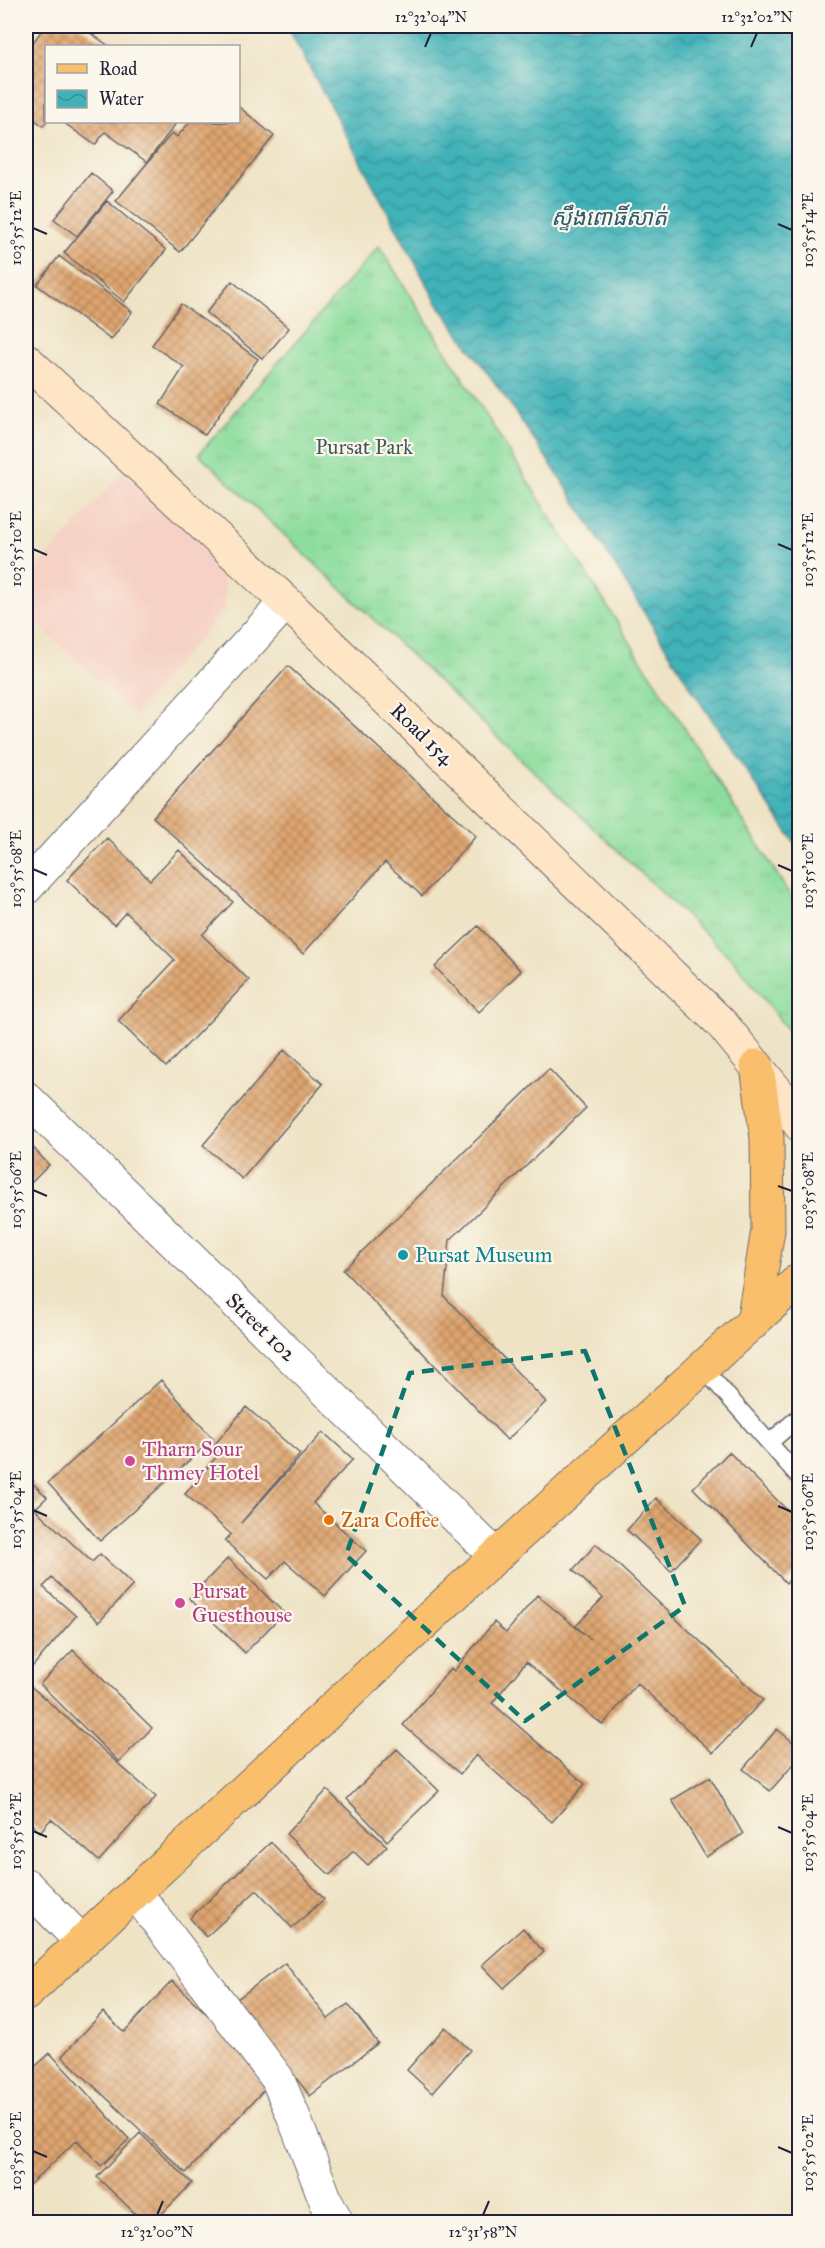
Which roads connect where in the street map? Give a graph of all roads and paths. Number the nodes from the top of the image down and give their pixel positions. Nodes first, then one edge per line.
1 (26, 360) edge
2 (286, 602) junction
3 (26, 888) edge
4 (757, 1066) junction
5 (26, 1098) edge
6 (800, 1125) edge
7 (800, 1279) edge
8 (753, 1323) junction
9 (703, 1368) junction
10 (800, 1416) edge
11 (769, 1443) junction
12 (800, 1478) edge
13 (496, 1556) junction
14 (26, 1885) edge
15 (135, 1892) junction
16 (82, 1942) junction
17 (26, 1994) edge
18 (337, 2223) edge

1 - 2 main road, Road 154
2 - 3 street
2 - 4 main road, Road 154
4 - 6 main road, Road 154
4 - 8 main road
5 - 13 street, Street 102
7 - 8 main road
8 - 9 main road
9 - 11 lane
9 - 13 main road
10 - 11 lane
11 - 12 lane
13 - 15 main road
14 - 16 street
15 - 16 main road
15 - 18 street
16 - 17 main road

